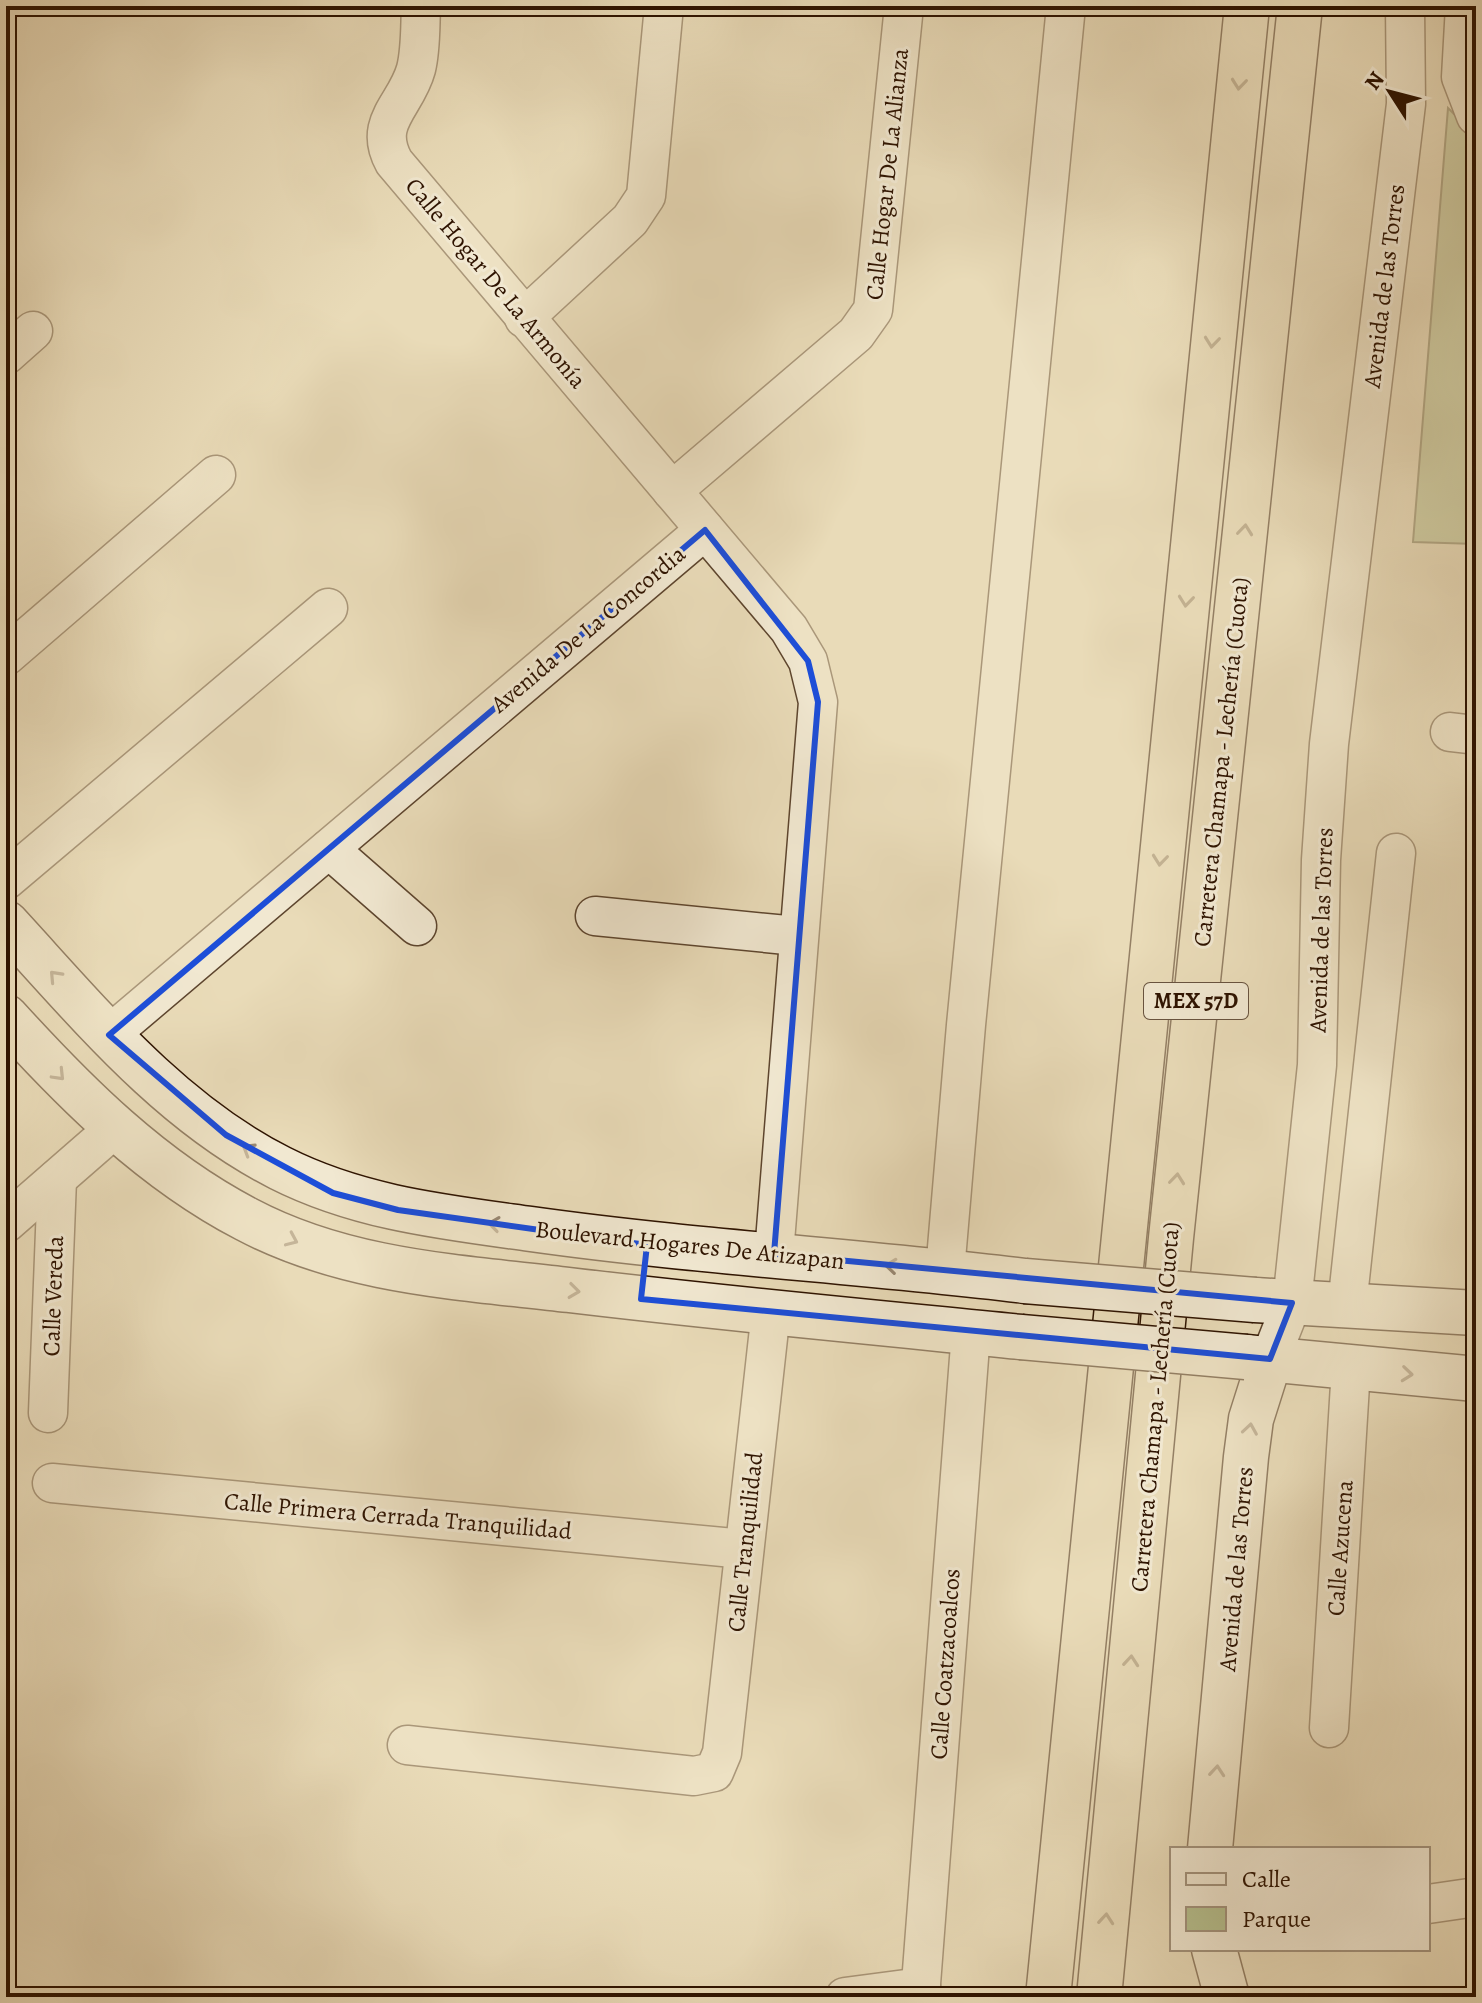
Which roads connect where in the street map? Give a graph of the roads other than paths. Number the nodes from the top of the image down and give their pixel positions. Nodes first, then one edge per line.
1 (421, 6) edge
2 (664, 6) edge
3 (904, 6) edge
4 (1066, 6) edge
5 (1247, 6) edge
6 (1300, 6) edge
7 (1405, 6) edge
8 (1465, 6) edge
9 (1476, 116) edge
10 (524, 318) junction
11 (216, 475) dead end
12 (672, 491) junction
13 (705, 530) junction
14 (328, 608) dead end
15 (6, 656) edge
16 (329, 849) junction
17 (1396, 853) dead end
18 (6, 880) edge
19 (595, 916) dead end
20 (6, 923) edge
21 (417, 926) dead end
22 (797, 936) junction
23 (6, 1017) edge
24 (109, 1035) junction
25 (115, 1128) junction
26 (57, 1179) junction
27 (6, 1223) edge
28 (647, 1245) junction
29 (774, 1254) junction
30 (945, 1271) junction
31 (641, 1299) junction
32 (1274, 1302) junction
33 (1347, 1306) junction
34 (771, 1311) junction
35 (1476, 1313) edge
36 (971, 1332) junction
37 (1258, 1358) junction
38 (1351, 1368) junction
39 (1476, 1379) edge
40 (48, 1413) dead end
41 (52, 1483) dead end
42 (744, 1549) junction
43 (1329, 1728) dead end
44 (407, 1745) dead end
45 (1210, 1847) edge
46 (1476, 1897) edge
47 (1430, 1904) edge
48 (1215, 1951) edge
49 (920, 1992) edge
50 (845, 1997) edge
51 (1048, 1997) edge
52 (1099, 1997) edge
53 (1227, 1997) edge

1 - 10 street, Calle Hogar De La Armonía
2 - 10 street
3 - 12 street, Calle Hogar De La Alianza
4 - 30 street
5 -> 51 highway, Carretera Chamapa - Lechería (Cuota) / MEX 57D
52 -> 6 highway, Carretera Chamapa - Lechería (Cuota) / MEX 57D
7 - 32 street, Avenida de las Torres
8 - 9 street
10 - 12 street, Calle Hogar De La Armonía
11 - 15 street
12 - 13 street, Calle Hogar De La Armonía
13 - 16 street, Avenida De La Concordia
13 - 22 street, Avenida De La Concordia
14 - 18 street
16 - 21 street
16 - 24 street, Avenida De La Concordia
17 - 33 street
19 - 22 street
24 -> 20 street, Boulevard Hogares De Atizapan
22 - 29 street, Avenida De La Concordia
23 -> 25 street
28 -> 24 street, Boulevard Hogares De Atizapan
25 - 26 street
25 -> 31 street
26 - 27 street
26 - 40 street, Calle Vereda
28 - 29 street, Boulevard Hogares De Atizapan
28 - 31 street
30 -> 29 street, Boulevard Hogares De Atizapan
30 - 32 street, Boulevard Hogares De Atizapan, bridge
31 - 34 street
32 - 33 street, Boulevard Hogares De Atizapan
32 - 37 street, Avenida de las Torres
33 - 35 street, Boulevard Hogares De Atizapan
34 - 36 street
34 - 42 street, Calle Tranquilidad
36 - 37 street, bridge
36 - 49 street, Calle Coatzacoalcos
37 - 38 street
45 -> 37 street, Avenida de las Torres
38 -> 39 street
38 - 43 street, Calle Azucena
41 - 42 street, Calle Primera Cerrada Tranquilidad
42 - 44 street, Calle Tranquilidad
46 - 47 street
48 - 53 street
49 - 50 street

